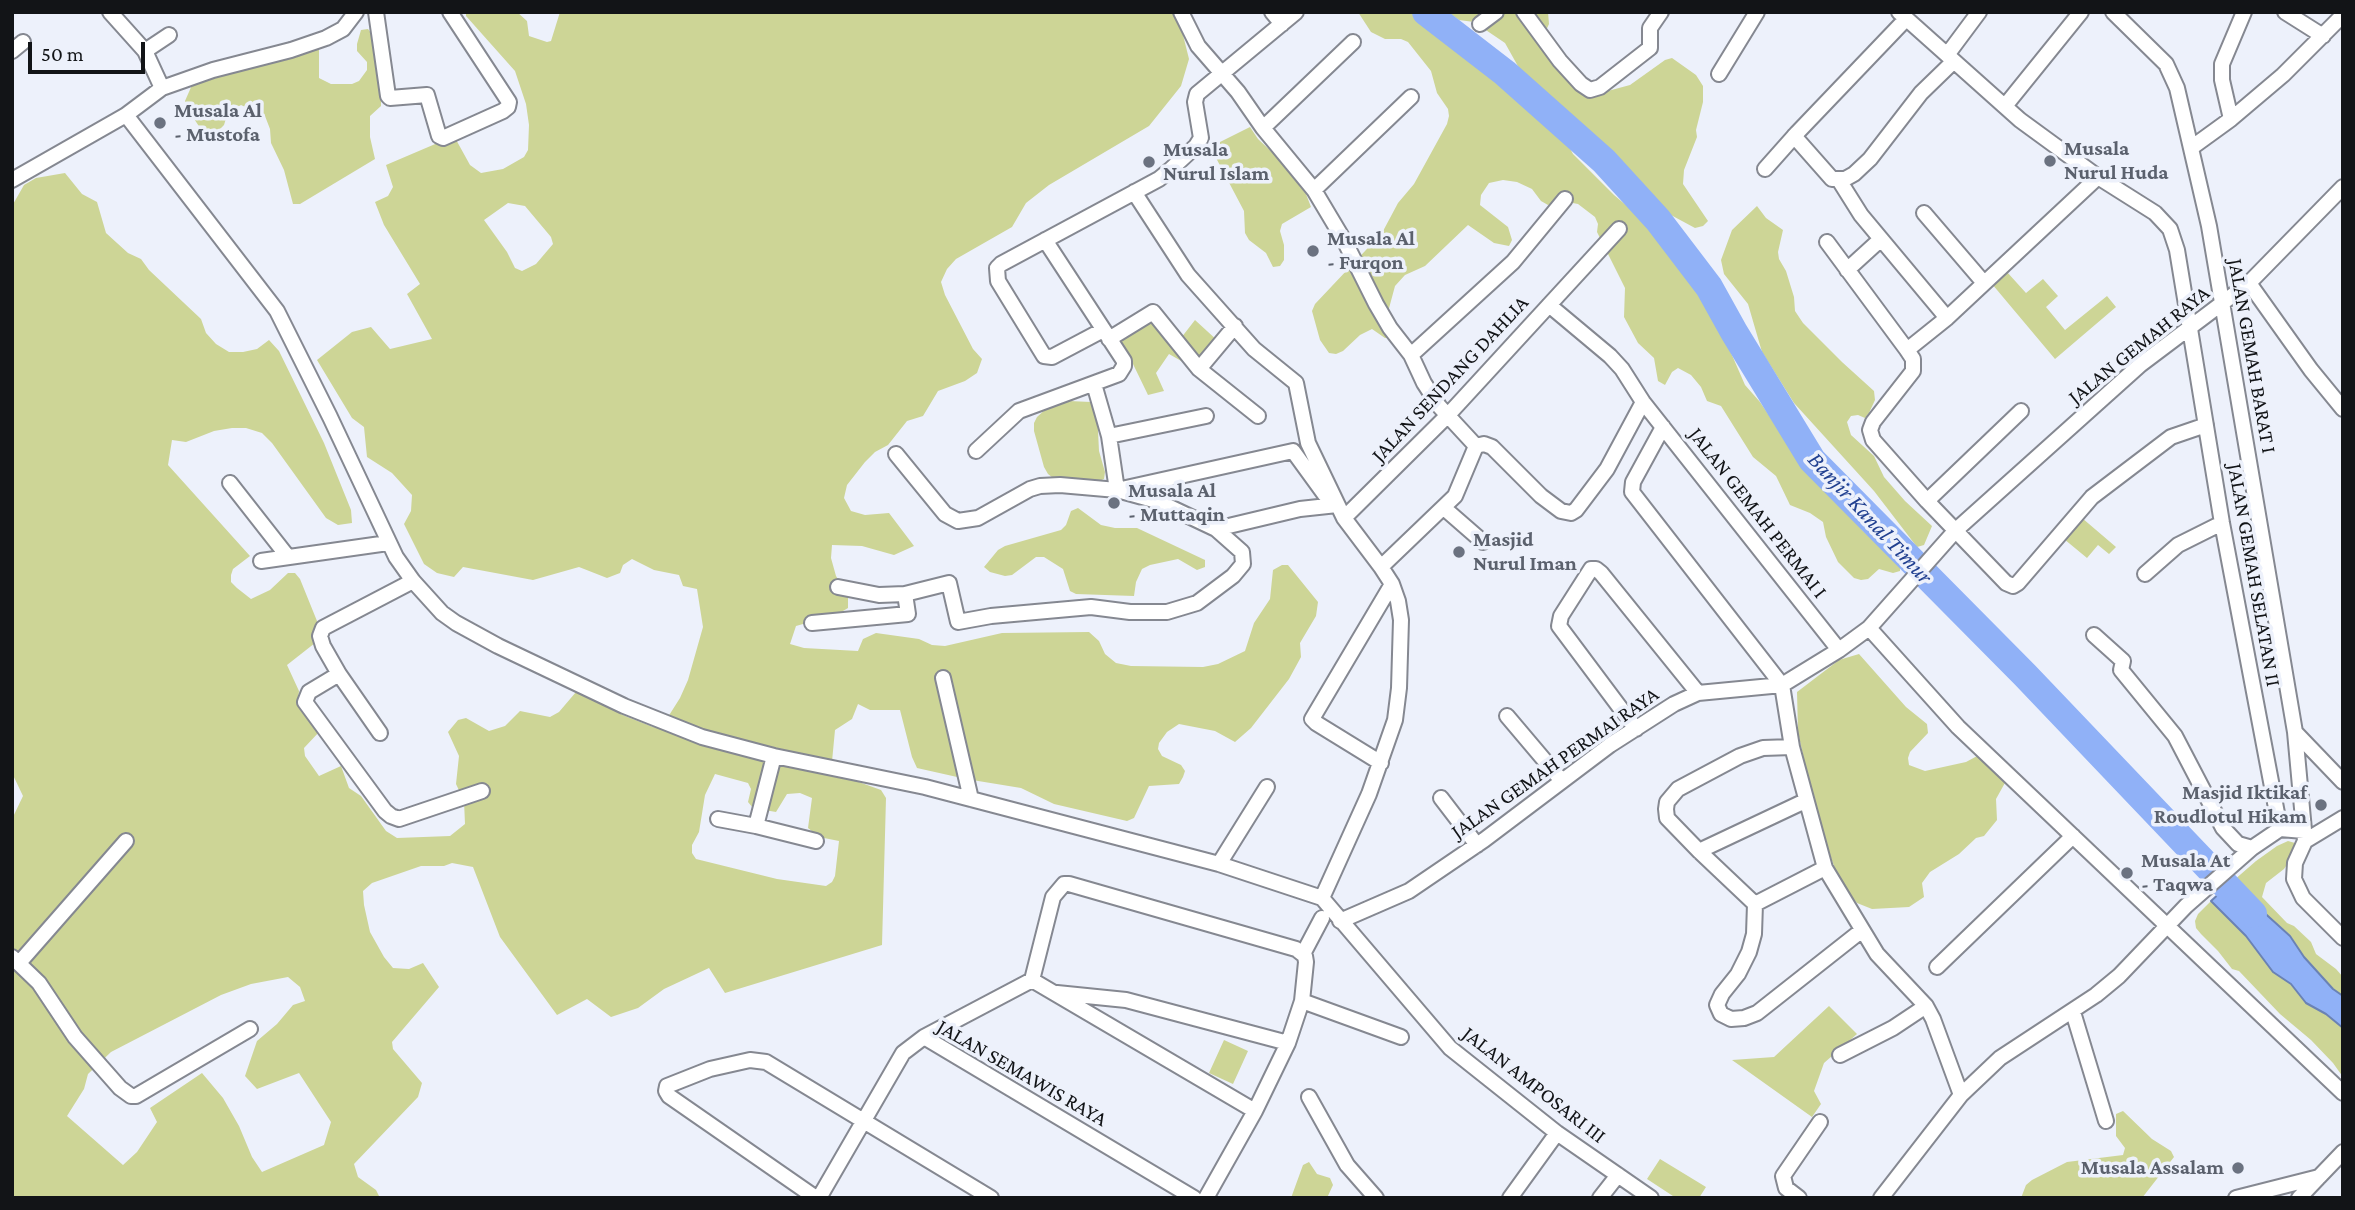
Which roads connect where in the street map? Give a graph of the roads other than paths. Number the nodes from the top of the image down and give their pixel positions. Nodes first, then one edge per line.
1 (110, 12) edge
2 (356, 12) edge
3 (376, 12) edge
4 (450, 12) edge
5 (1181, 12) edge
6 (1296, 12) edge
7 (1496, 12) edge
8 (1524, 12) edge
9 (1661, 12) edge
10 (1757, 12) edge
11 (1979, 12) edge
12 (2081, 12) edge
13 (2113, 12) edge
14 (2244, 12) edge
15 (2285, 12) edge
16 (1902, 15) edge
17 (2343, 15) edge
18 (1277, 18) edge
19 (1480, 24) dead end
20 (169, 35) dead end
21 (2323, 36) junction
22 (1353, 43) dead end
23 (145, 51) junction
24 (1950, 58) junction
25 (1222, 73) junction
26 (1718, 74) dead end
27 (162, 88) junction
28 (1411, 97) dead end
29 (2005, 107) junction
30 (126, 115) junction
31 (2231, 119) junction
32 (1263, 128) junction
33 (1794, 136) junction
34 (2191, 148) junction
35 (1765, 169) dead end
36 (2098, 177) junction
37 (12, 180) edge
38 (1839, 180) junction
39 (2343, 187) edge
40 (1314, 190) junction
41 (1134, 192) junction
42 (1565, 199) dead end
43 (1924, 213) dead end
44 (1619, 229) dead end
45 (1881, 239) junction
46 (1045, 240) junction
47 (1827, 242) dead end
48 (1847, 270) junction
49 (1984, 283) junction
50 (2249, 283) junction
51 (2222, 304) junction
52 (1549, 305) junction
53 (1947, 318) junction
54 (1235, 326) junction
55 (2189, 328) junction
56 (1106, 334) junction
57 (1907, 351) junction
58 (1411, 355) junction
59 (1199, 369) junction
60 (1094, 384) junction
61 (1643, 402) junction
62 (2343, 409) edge
63 (2021, 411) dead end
64 (1448, 415) junction
65 (1206, 416) dead end
66 (1258, 416) dead end
67 (2206, 425) junction
68 (1663, 427) junction
69 (1109, 436) junction
70 (1475, 446) junction
71 (976, 452) dead end
72 (896, 454) dead end
73 (230, 483) dead end
74 (1117, 491) junction
75 (1927, 501) junction
76 (1444, 508) junction
77 (1338, 510) junction
78 (2222, 523) junction
79 (1216, 529) junction
80 (1956, 530) junction
81 (1483, 542) dead end
82 (388, 543) junction
83 (288, 557) junction
84 (261, 561) dead end
85 (1381, 567) junction
86 (2145, 573) dead end
87 (413, 581) junction
88 (1392, 584) junction
89 (838, 587) dead end
90 (905, 594) junction
91 (879, 595) junction
92 (880, 617) junction
93 (812, 623) dead end
94 (1869, 628) junction
95 (2094, 635) dead end
96 (1839, 650) junction
97 (339, 674) junction
98 (943, 678) dead end
99 (1782, 685) junction
100 (1698, 694) junction
101 (1507, 716) dead end
102 (1636, 729) junction
103 (2295, 732) junction
104 (380, 733) dead end
105 (1792, 747) junction
106 (775, 756) junction
107 (1381, 763) junction
108 (1562, 781) junction
109 (2343, 782) edge
110 (1267, 787) dead end
111 (482, 791) dead end
112 (1441, 798) dead end
113 (971, 799) junction
114 (1805, 801) junction
115 (2343, 818) edge
116 (718, 819) dead end
117 (756, 827) junction
118 (2280, 829) junction
119 (2073, 836) junction
120 (2305, 836) junction
121 (126, 841) dead end
122 (816, 841) dead end
123 (1477, 845) junction
124 (2252, 848) junction
125 (1699, 851) junction
126 (1219, 864) junction
127 (1825, 868) junction
128 (1322, 898) junction
129 (1755, 904) junction
130 (1322, 918) dead end
131 (1340, 921) junction
132 (2168, 925) junction
133 (1861, 931) junction
134 (2343, 938) edge
135 (1297, 950) junction
136 (16, 960) edge
137 (1937, 967) dead end
138 (1032, 980) junction
139 (1056, 993) junction
140 (1302, 1001) junction
141 (1926, 1006) junction
142 (2073, 1012) junction
143 (250, 1029) dead end
144 (924, 1037) junction
145 (1401, 1037) dead end
146 (1288, 1043) junction
147 (1840, 1055) dead end
148 (2343, 1093) edge
149 (1961, 1095) junction
150 (1309, 1097) dead end
151 (1255, 1111) junction
152 (865, 1119) junction
153 (2106, 1121) dead end
154 (1820, 1122) dead end
155 (1557, 1133) junction
156 (2343, 1152) edge
157 (1618, 1175) junction
158 (2319, 1177) junction
159 (818, 1198) edge
160 (991, 1198) edge
161 (1194, 1198) edge
162 (1206, 1198) edge
163 (1376, 1198) edge
164 (1510, 1198) edge
165 (1600, 1198) edge
166 (1651, 1198) edge
167 (1799, 1198) edge
168 (1881, 1198) edge
169 (2236, 1198) edge
170 (2299, 1198) edge

1 - 23 street
2 - 27 street
3 - 4 street
5 - 25 street
6 - 18 street
7 - 19 street
8 - 9 street
10 - 26 street
11 - 24 street
12 - 29 street
13 - 34 street, JALAN GEMAH BARAT I
14 - 31 street
15 - 21 street
16 - 24 street, JALAN GEMAH SELATAN II
16 - 33 street
17 - 21 street
18 - 25 street
20 - 23 street
21 - 31 street
22 - 32 street
23 - 27 street
24 - 29 street, JALAN GEMAH SELATAN II
24 - 38 street
25 - 32 street
25 - 41 street
27 - 30 street
28 - 40 street
29 - 36 street, JALAN GEMAH SELATAN II
30 - 37 street
30 - 82 street
31 - 34 street
32 - 40 street
33 - 35 street
33 - 38 street
34 - 51 street, JALAN GEMAH BARAT I
36 - 49 street
36 - 55 street, JALAN GEMAH SELATAN II
38 - 45 street
39 - 50 street, JALAN GEMAH RAYA
40 - 58 street
41 - 46 street
41 - 54 street
42 - 58 street
43 - 49 street
44 - 52 street
45 - 48 street
45 - 53 street
46 - 56 street
46 - 56 street
47 - 48 street
48 - 57 street
49 - 53 street
50 - 51 street, JALAN GEMAH RAYA
50 - 62 street
51 - 55 street, JALAN GEMAH RAYA
51 - 103 street, JALAN GEMAH BARAT I
52 - 61 street, JALAN SENDANG DAHLIA
52 - 64 street, JALAN SENDANG DAHLIA
53 - 57 street
54 - 59 street
54 - 77 street
55 - 67 street, JALAN GEMAH SELATAN II
55 - 80 street, JALAN GEMAH RAYA
56 - 59 street
56 - 60 street
57 - 75 street
58 - 64 street
59 - 66 street
60 - 69 street
60 - 71 street
61 - 68 street, JALAN GEMAH PERMAI I
61 - 70 street
63 - 75 street
64 - 70 street
64 - 77 street, JALAN SENDANG DAHLIA
65 - 69 street
67 - 78 street, JALAN GEMAH SELATAN II
67 - 80 street
68 - 96 street, JALAN GEMAH PERMAI I
68 - 99 street
69 - 74 street
70 - 76 street
72 - 74 street
73 - 83 street
74 - 77 street
74 - 79 street
75 - 80 street
76 - 81 street
76 - 85 street
77 - 79 street
77 - 85 street
78 - 86 street
78 - 118 street, JALAN GEMAH SELATAN II
79 - 90 street
80 - 94 street, JALAN GEMAH PERMAI RAYA
82 - 83 street
82 - 87 street
83 - 84 street
85 - 88 street
87 - 97 street
87 - 106 street
88 - 107 street
88 - 107 street
89 - 91 street
90 - 91 street
90 - 92 street
91 - 92 street
92 - 93 street
94 - 96 street, JALAN GEMAH PERMAI RAYA
94 - 119 street
95 - 124 street
96 - 99 street, JALAN GEMAH PERMAI RAYA
97 - 104 street
97 - 111 street
98 - 113 street
99 - 100 street, JALAN GEMAH PERMAI RAYA
99 - 105 street
100 - 102 street, JALAN GEMAH PERMAI RAYA
100 - 102 street
101 - 108 street
102 - 108 street, JALAN GEMAH PERMAI RAYA
103 - 109 street
103 - 120 street, JALAN GEMAH BARAT I
105 - 114 street
105 - 125 street
106 - 113 street
106 - 117 street
107 - 128 street
108 - 123 street, JALAN GEMAH PERMAI RAYA
110 - 126 street
112 - 123 street
113 - 126 street
114 - 125 street
114 - 127 street
115 - 120 street
116 - 117 street
117 - 122 street
118 - 120 street
118 - 124 street
119 - 132 street
119 - 137 street
120 - 134 street
121 - 136 street
123 - 131 street, JALAN GEMAH PERMAI RAYA
124 - 132 street
125 - 129 street
126 - 128 street
127 - 129 street
127 - 133 street
128 - 131 street, JALAN AMPOSARI III
129 - 133 street
130 - 135 street
131 - 155 street, JALAN AMPOSARI III
132 - 142 street
132 - 148 street
133 - 141 street
135 - 138 street
135 - 140 street
136 - 143 street
138 - 139 street
138 - 144 street
139 - 146 street
139 - 151 street
140 - 145 street
140 - 146 street
141 - 147 street
141 - 149 street
142 - 149 street
142 - 153 street
144 - 152 street, JALAN SEMAWIS RAYA
144 - 161 street, JALAN SEMAWIS RAYA
146 - 151 street
149 - 168 street
150 - 163 street
151 - 162 street
152 - 159 street, JALAN SEMAWIS RAYA
152 - 159 street
152 - 160 street
154 - 167 street
155 - 157 street, JALAN AMPOSARI III
155 - 164 street
156 - 158 street
157 - 165 street
157 - 166 street, JALAN AMPOSARI III
158 - 169 street
158 - 170 street

